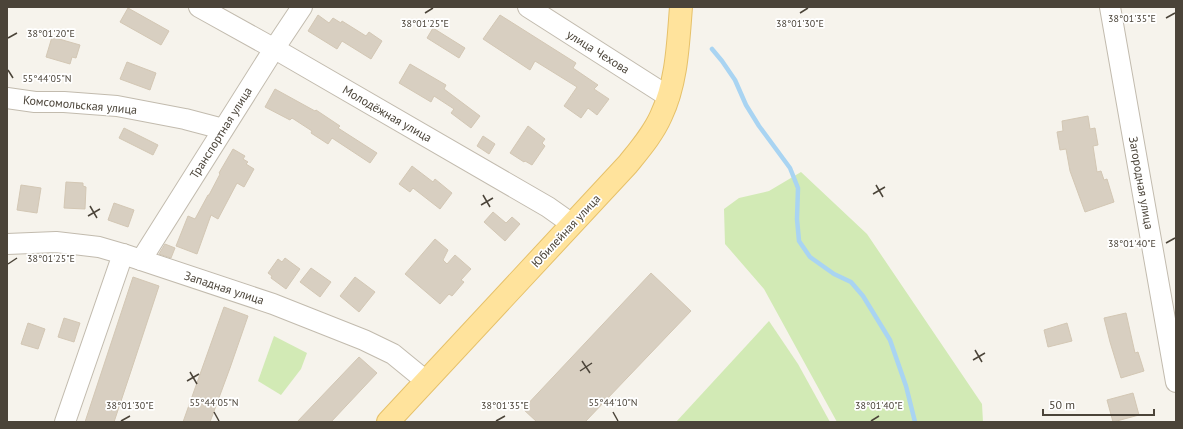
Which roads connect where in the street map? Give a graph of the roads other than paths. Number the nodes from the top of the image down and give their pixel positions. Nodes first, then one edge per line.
1 (199, 7) edge
2 (302, 7) edge
3 (528, 7) edge
4 (681, 7) edge
5 (1110, 7) edge
6 (274, 48) junction
7 (669, 97) junction
8 (7, 98) edge
9 (223, 129) junction
10 (572, 224) junction
11 (7, 244) edge
12 (123, 254) junction
13 (142, 260) junction
14 (426, 381) junction
15 (1176, 382) edge
16 (65, 422) edge
17 (388, 422) edge

1 - 6 street, Молодёжная улица
2 - 6 street, Транспортная улица
3 - 7 street, улица Чехова
4 - 7 main road, Юбилейная улица
5 - 15 street, Загородная улица
6 - 9 street, Транспортная улица
6 - 10 street, Молодёжная улица
7 - 10 main road, Юбилейная улица
8 - 9 street, Комсомольская улица
9 - 13 street, Транспортная улица
10 - 14 main road, Юбилейная улица
11 - 12 street, Западная улица
12 - 13 street, Западная улица
12 - 16 street
13 - 14 street, Западная улица
14 - 17 main road, Юбилейная улица

